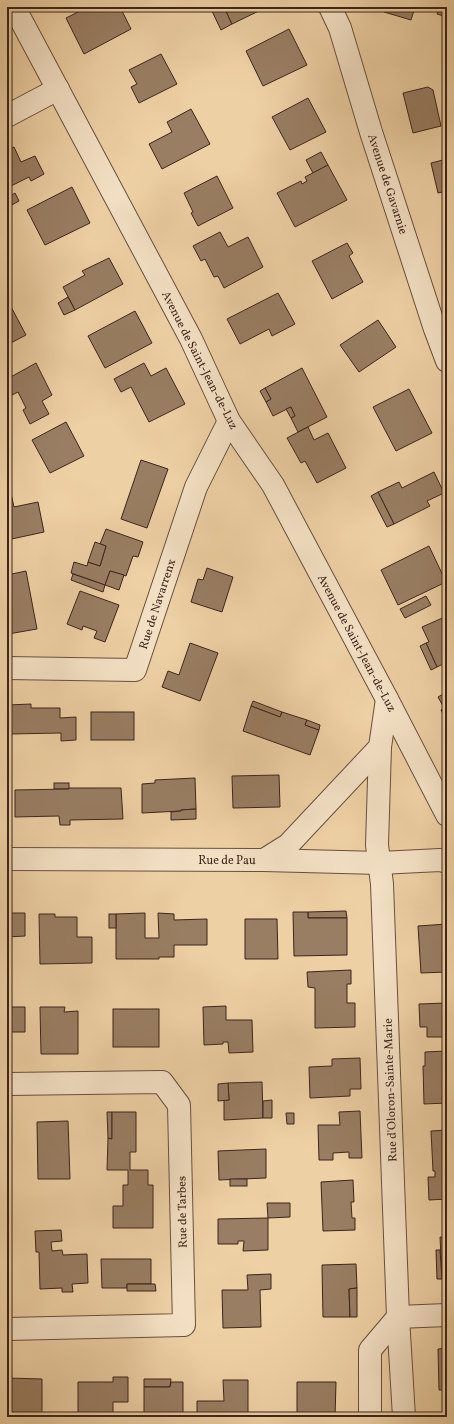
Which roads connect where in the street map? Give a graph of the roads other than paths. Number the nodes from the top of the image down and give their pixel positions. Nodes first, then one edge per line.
1 (14, 7) edge
2 (330, 7) edge
3 (58, 89) junction
4 (7, 116) edge
5 (447, 361) edge
6 (229, 421) junction
7 (7, 668) edge
8 (387, 699) junction
9 (380, 747) junction
10 (447, 815) edge
11 (7, 859) edge
12 (264, 860) junction
13 (447, 862) edge
14 (380, 863) junction
15 (7, 1084) edge
16 (447, 1315) edge
17 (398, 1317) junction
18 (7, 1329) edge
19 (370, 1417) edge
20 (404, 1417) edge

1 - 3 street, Avenue de Saint-Jean-de-Luz
2 - 5 street, Avenue de Gavarnie
3 - 4 street
3 - 6 street, Avenue de Saint-Jean-de-Luz
6 - 7 street, Rue de Navarrenx
6 - 8 street, Avenue de Saint-Jean-de-Luz
8 - 9 street, Rue d'Oloron-Sainte-Marie
8 - 10 street, Avenue de Saint-Jean-de-Luz
9 - 12 street
9 - 14 street, Rue d'Oloron-Sainte-Marie
11 - 12 street, Rue de Pau
12 - 14 street, Rue de Pau
13 - 14 street, Rue de Pau
14 - 17 street, Rue d'Oloron-Sainte-Marie
15 - 18 street, Rue de Tarbes
16 - 17 street
17 - 19 street
17 - 20 street, Rue d'Oloron-Sainte-Marie

